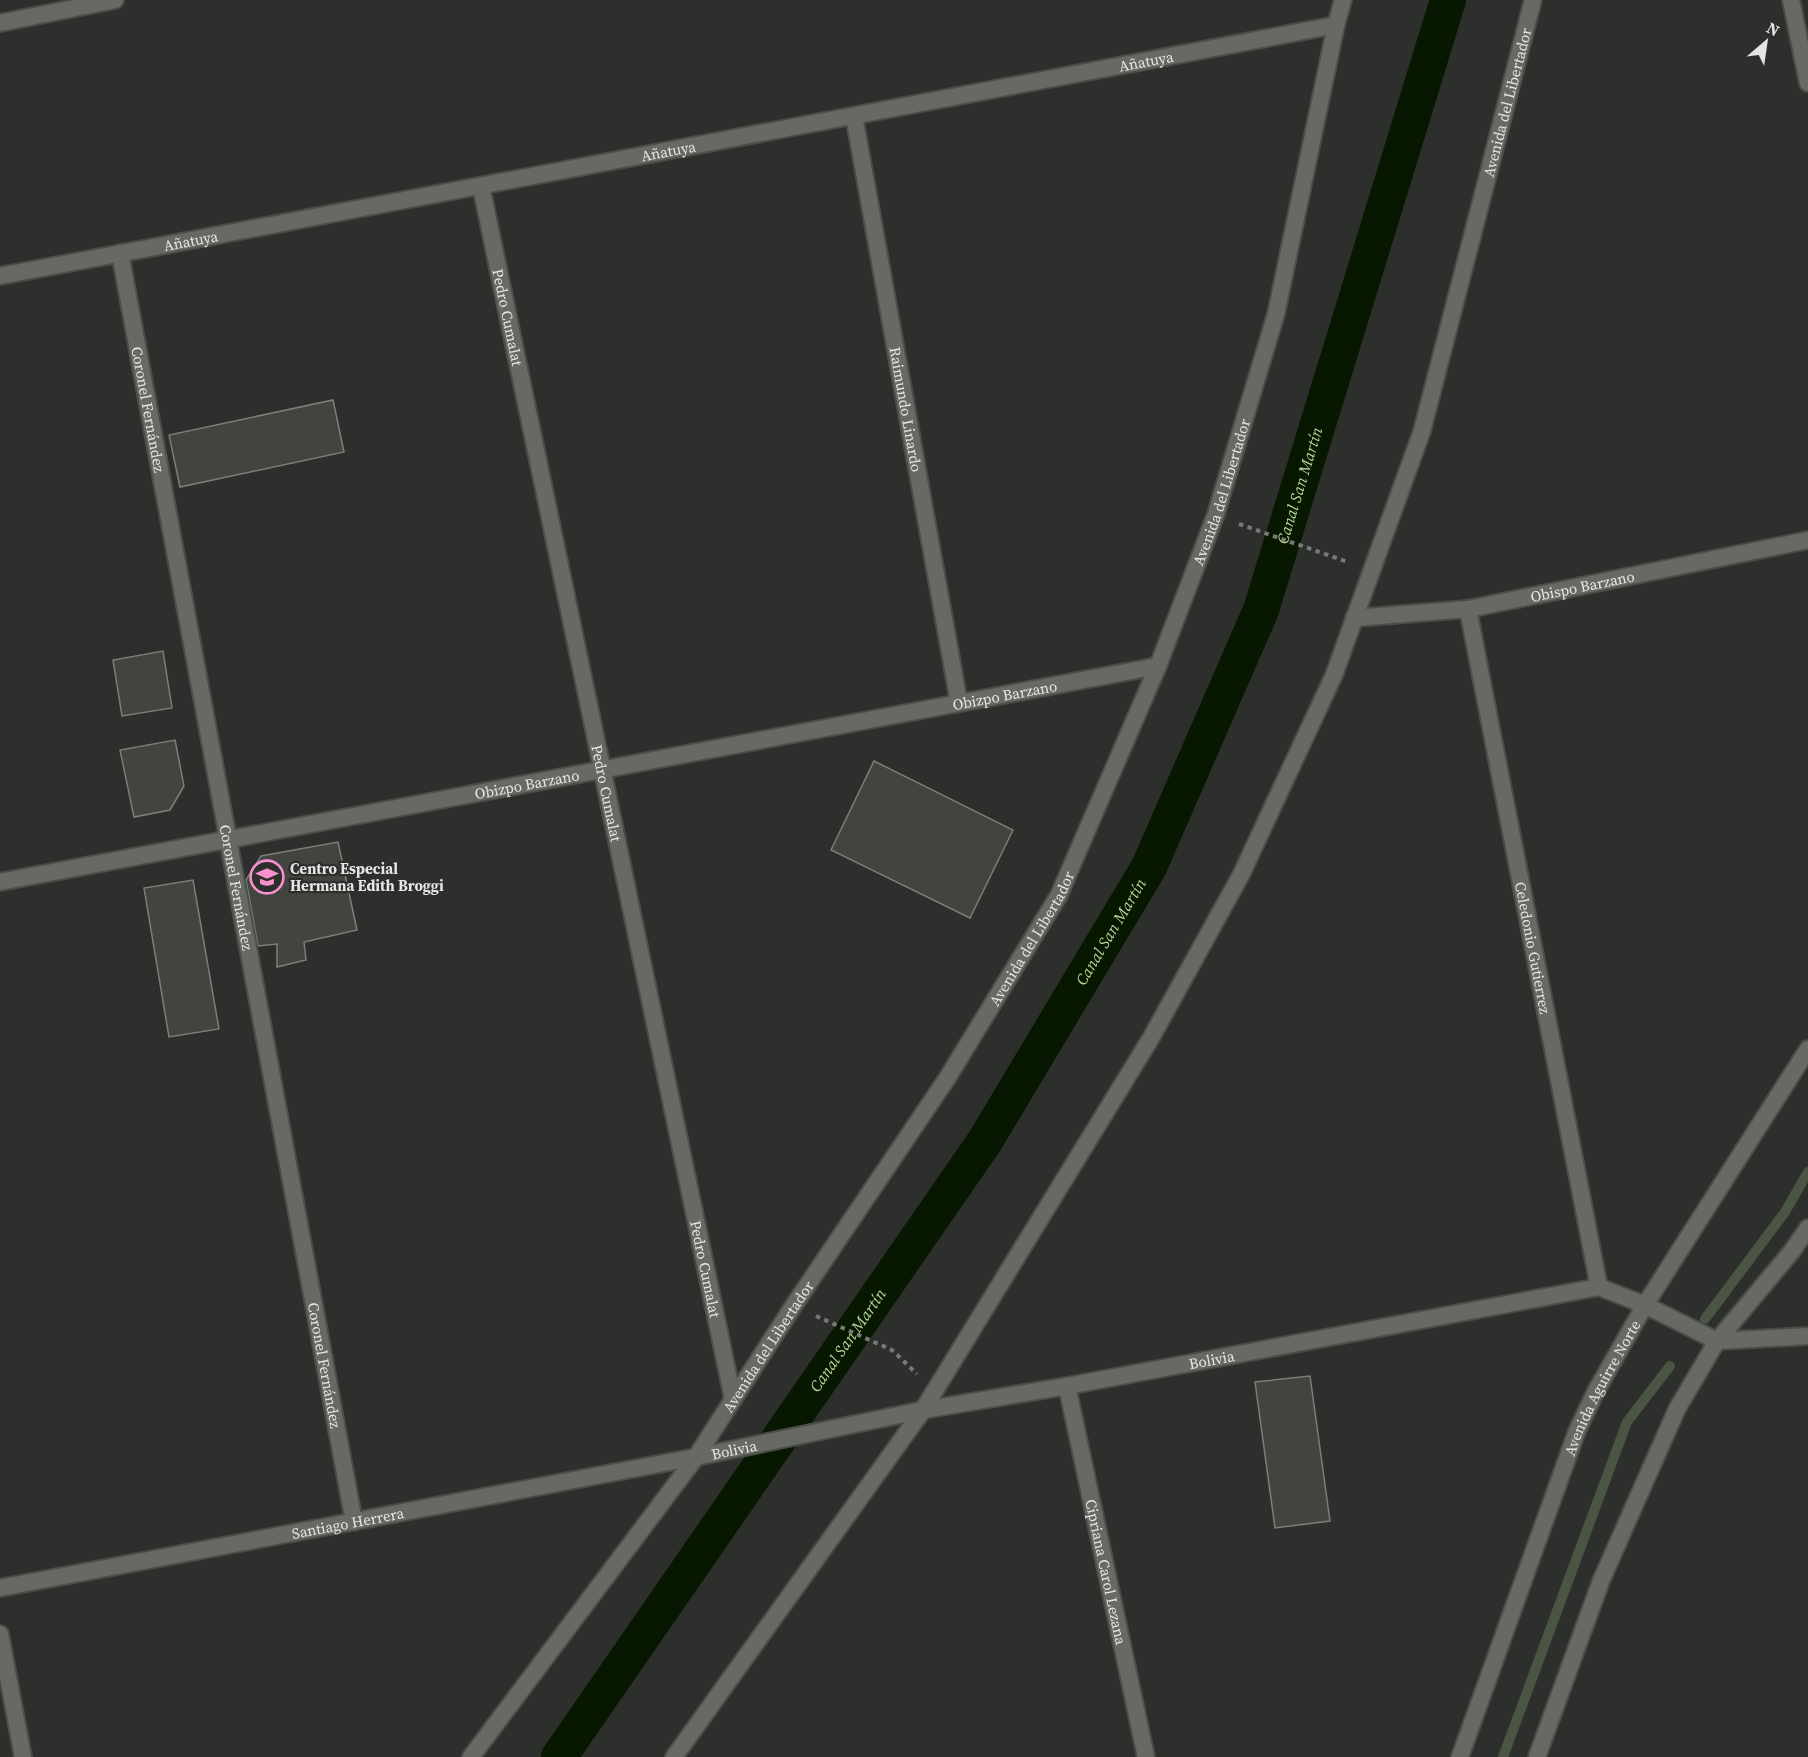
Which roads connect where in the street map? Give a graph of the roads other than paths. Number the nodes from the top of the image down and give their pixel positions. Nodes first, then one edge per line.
1 (115, 0) edge
2 (1342, 0) edge
3 (1533, 0) edge
4 (1791, 0) edge
5 (0, 23) edge
6 (1336, 25) junction
7 (1808, 83) edge
8 (854, 116) junction
9 (481, 186) junction
10 (120, 253) junction
11 (0, 276) edge
12 (1808, 540) edge
13 (1468, 609) junction
14 (1354, 618) junction
15 (1158, 666) junction
16 (959, 703) junction
17 (602, 770) junction
18 (228, 840) junction
19 (0, 882) edge
20 (1808, 1049) edge
21 (1808, 1228) edge
22 (1599, 1287) junction
23 (1645, 1305) junction
24 (1808, 1336) edge
25 (1717, 1341) junction
26 (1067, 1386) junction
27 (733, 1399) junction
28 (923, 1410) junction
29 (696, 1457) junction
30 (354, 1522) junction
31 (0, 1588) edge
32 (0, 1634) edge
33 (23, 1757) edge
34 (471, 1757) edge
35 (674, 1757) edge
36 (1146, 1757) edge
37 (1460, 1757) edge
38 (1538, 1757) edge

1 - 5 street
2 - 6 street, Avenida del Libertador
3 - 14 street, Avenida del Libertador
4 - 7 street
6 - 8 street, Añatuya
6 - 15 street, Avenida del Libertador
8 - 9 street, Añatuya
8 - 16 street, Raimundo Linardo
9 - 10 street, Añatuya
9 - 17 street, Pedro Cumalat
10 - 11 street, Añatuya
10 - 18 street, Coronel Fernández
12 - 13 street, Obispo Barzano
13 - 14 street, Obispo Barzano
13 - 22 street, Celedonio Gutierrez
14 - 28 street, Avenida del Libertador
15 - 16 street, Obizpo Barzano
15 - 27 street, Avenida del Libertador
16 - 17 street, Obizpo Barzano
17 - 18 street, Obizpo Barzano
17 - 27 street, Pedro Cumalat
18 - 19 street, Obizpo Barzano
18 - 30 street, Coronel Fernández
20 - 23 street, Avenida Aguirre Norte
21 - 25 street
22 - 23 street
22 - 26 street, Bolivia
23 - 25 street
23 - 37 street, Avenida Aguirre Norte
24 - 25 street
25 - 38 street
26 - 28 street, Bolivia
26 - 36 street, Cipriana Carol Lezana
27 - 29 street, Avenida del Libertador
28 - 29 street, Bolivia
28 - 35 street, Avenida del Libertador
29 - 30 street, Santiago Herrera
29 - 34 street, Avenida del Libertador
30 - 31 street, Santiago Herrera
32 - 33 street

